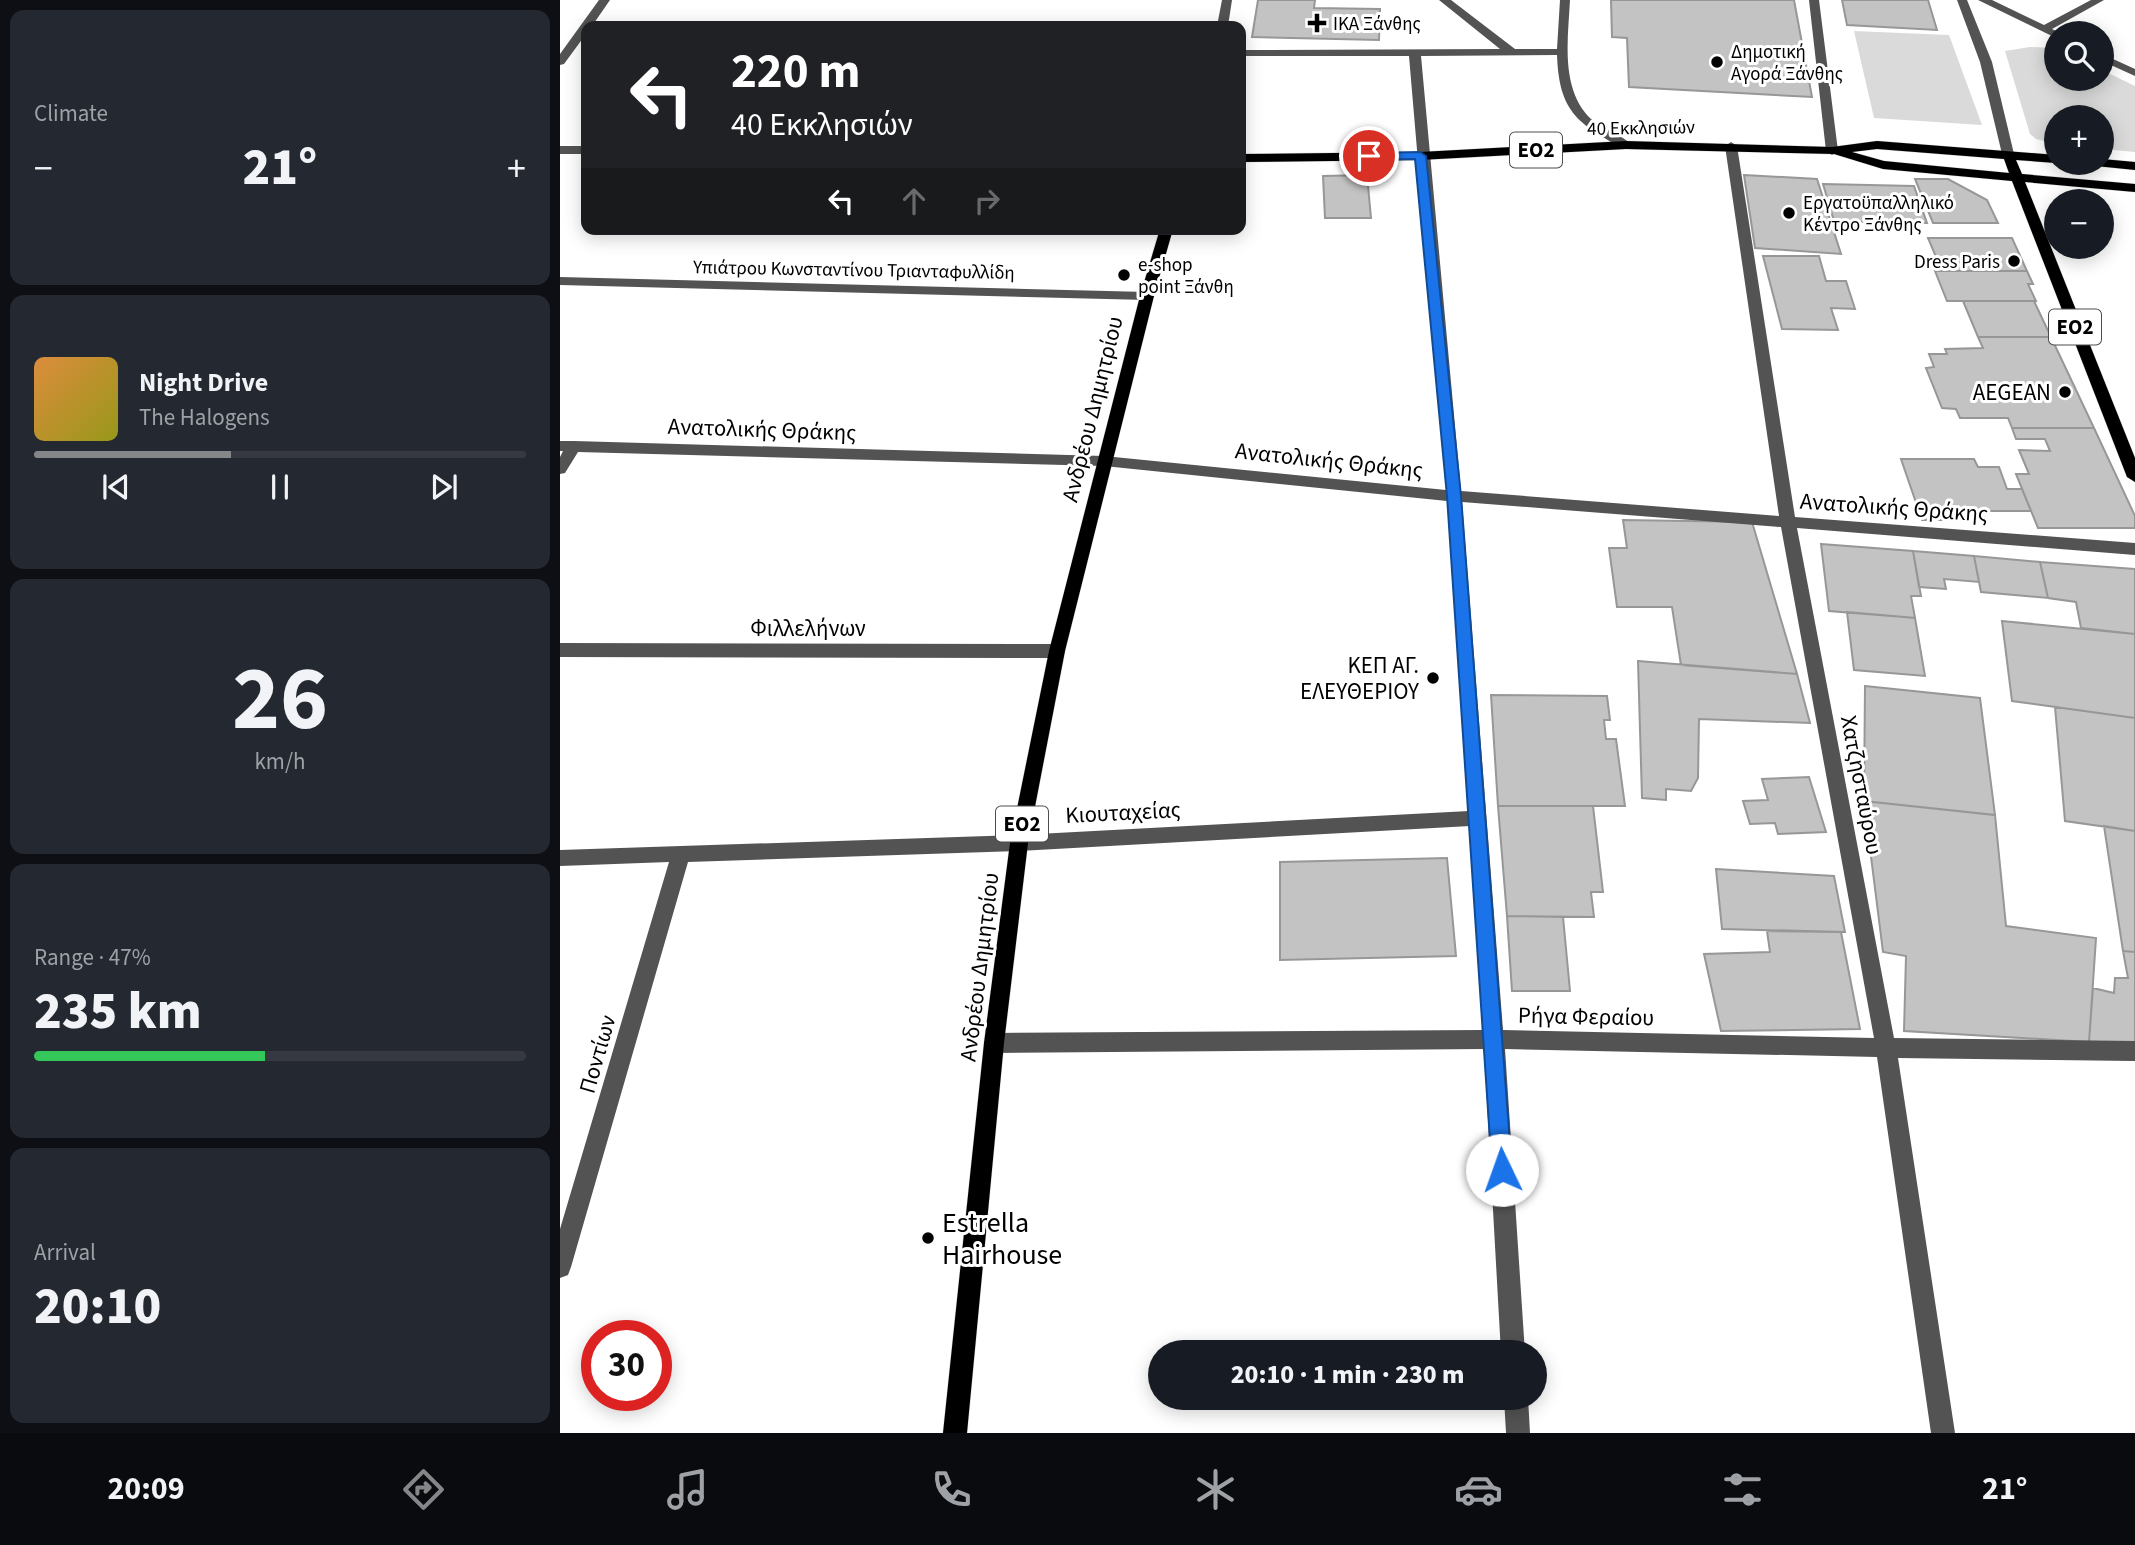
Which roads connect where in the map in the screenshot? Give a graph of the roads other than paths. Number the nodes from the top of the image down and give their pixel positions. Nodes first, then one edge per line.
1 (605, 0) edge
2 (1227, 0) edge
3 (1444, 0) edge
4 (1565, 0) edge
5 (1814, 0) edge
6 (1962, 0) edge
7 (1983, 0) edge
8 (2099, 0) edge
9 (590, 21) edge
10 (1224, 21) edge
11 (2059, 21) edge
12 (2044, 29) edge
13 (581, 33) edge
14 (1562, 51) junction
15 (1246, 52) edge
16 (1513, 53) junction
17 (1415, 54) junction
18 (560, 62) edge
19 (2114, 63) edge
20 (2135, 73) edge
21 (1626, 145) junction
22 (1731, 146) junction
23 (560, 150) edge
24 (581, 150) edge
25 (1832, 150) junction
26 (2008, 155) junction
27 (1420, 156) junction
28 (1246, 158) edge
29 (2044, 158) edge
30 (2114, 164) edge
31 (2135, 166) edge
32 (2015, 177) junction
33 (2135, 187) edge
34 (1165, 235) edge
35 (560, 281) edge
36 (1147, 296) junction
37 (567, 446) edge
38 (1104, 461) junction
39 (560, 469) edge
40 (2135, 477) edge
41 (1454, 496) junction
42 (1788, 522) junction
43 (2135, 549) edge
44 (560, 650) edge
45 (1057, 651) junction
46 (1478, 818) junction
47 (1019, 843) junction
48 (681, 854) junction
49 (560, 858) edge
50 (1494, 1039) junction
51 (994, 1043) junction
52 (1886, 1048) junction
53 (2135, 1051) edge
54 (560, 1267) edge
55 (1512, 1340) edge
56 (1517, 1410) edge
57 (955, 1433) edge
58 (1518, 1433) edge
59 (1944, 1433) edge

1 - 9 street
2 - 10 street
3 - 16 street
4 - 14 street
5 - 25 street
6 - 26 street
7 - 12 street
8 - 11 street
13 - 18 street
14 - 16 street
14 - 21 street
15 - 17 street
16 - 17 street
17 - 27 street
19 - 20 street
21 - 22 main road, 40 Εκκλησιών / ΕΟ2
21 - 27 main road, 40 Εκκλησιών / ΕΟ2
22 - 25 main road, 40 Εκκλησιών / ΕΟ2
22 - 42 street, Χατζησταύρου
23 - 24 street
25 - 26 main road, 40 Εκκλησιών / ΕΟ2
25 - 32 main road, 40 Εκκλησιών / ΕΟ2
26 - 29 main road, 40 Εκκλησιών / ΕΟ2
26 - 32 main road, ΕΟ2
27 - 28 main road, 40 Εκκλησιών / ΕΟ2
27 - 41 street
30 - 31 main road
32 - 33 main road, 40 Εκκλησιών / ΕΟ2
32 - 40 main road, ΕΟ2
34 - 36 main road, Ανδρέου Δημητρίου / ΕΟ2
35 - 36 street, Υπιάτρου Κωνσταντίνου Τριανταφυλλίδη
36 - 38 main road, Ανδρέου Δημητρίου / ΕΟ2
37 - 38 street, Ανατολικής Θράκης
37 - 39 street
38 - 41 street, Ανατολικής Θράκης
38 - 45 main road, Ανδρέου Δημητρίου / ΕΟ2
41 - 42 street, Ανατολικής Θράκης
41 - 46 street
42 - 43 street, Ανατολικής Θράκης
42 - 52 street, Χατζησταύρου
44 - 45 street, Φιλλελήνων
45 - 47 main road, Ανδρέου Δημητρίου / ΕΟ2
46 - 47 street, Κιουταχείας
46 - 50 street
47 - 48 street, Κιουταχείας
47 - 51 main road, Ανδρέου Δημητρίου / ΕΟ2
48 - 49 street, Κιουταχείας
48 - 54 street, Ποντίων
50 - 51 street, Ρήγα Φεραίου
50 - 52 street, Ρήγα Φεραίου
50 - 55 street
51 - 57 main road, Ανδρέου Δημητρίου / ΕΟ2
52 - 53 street, Ρήγα Φεραίου
52 - 59 street, Χατζησταύρου
56 - 58 street

